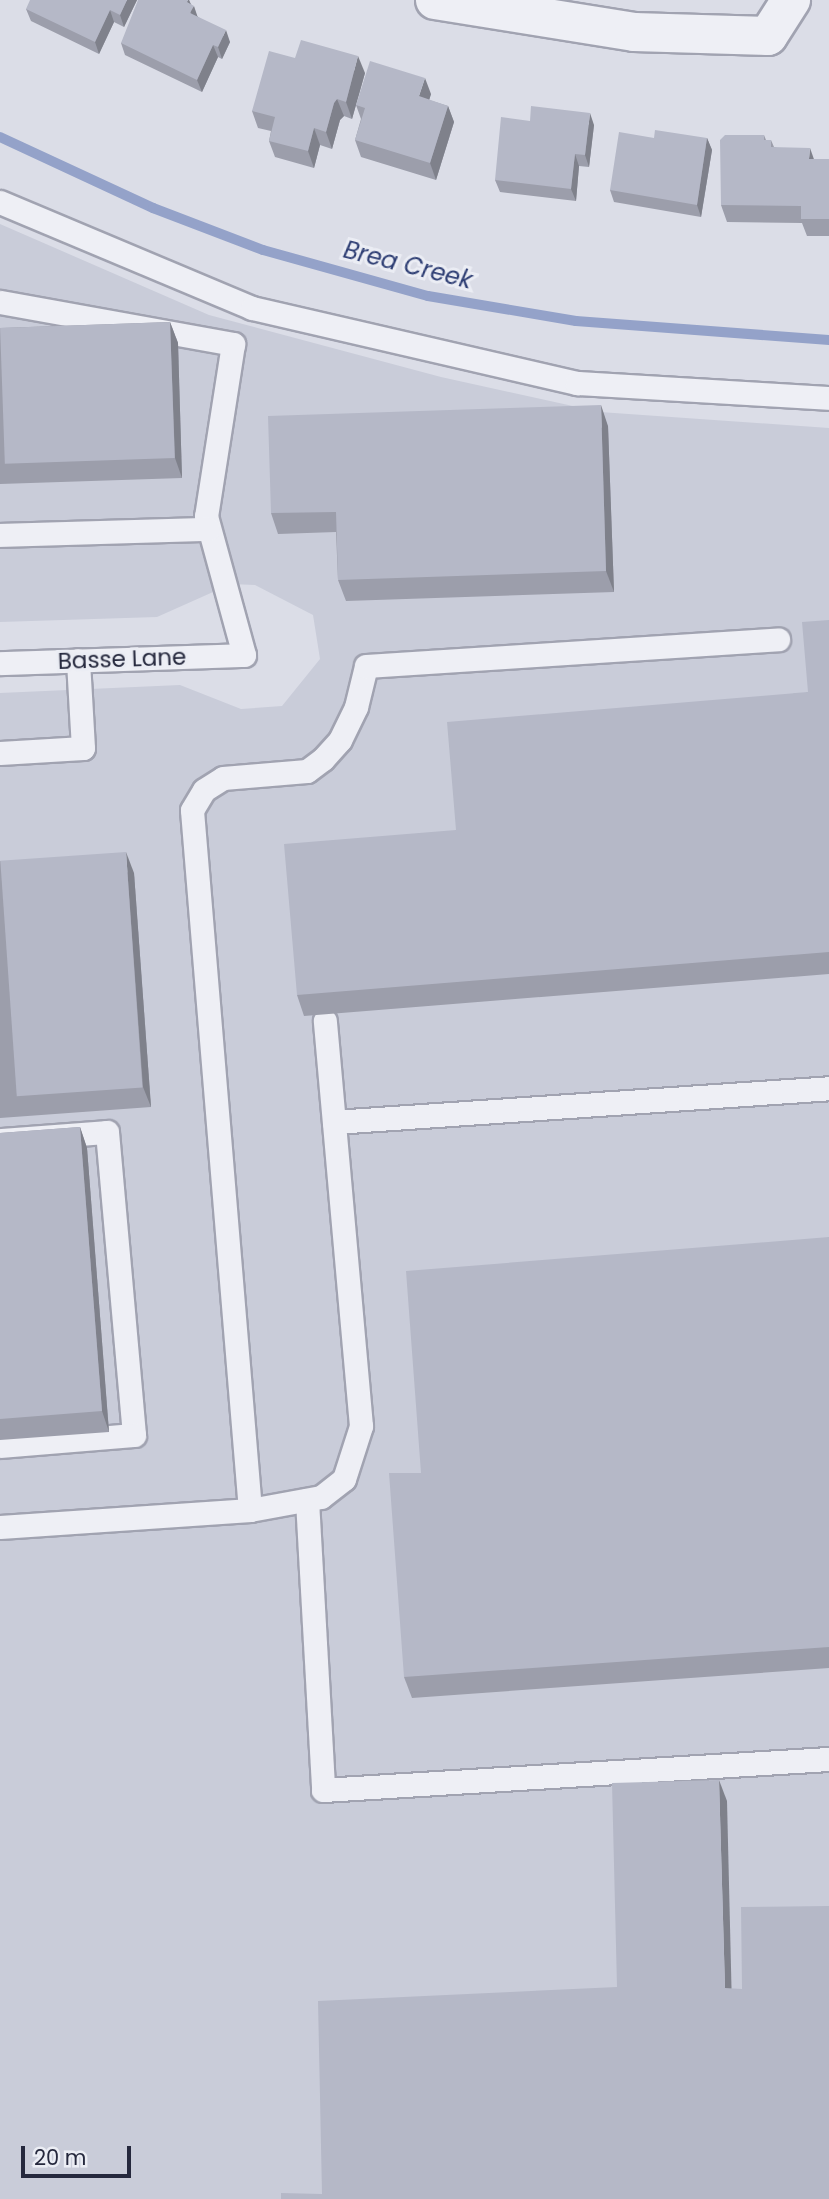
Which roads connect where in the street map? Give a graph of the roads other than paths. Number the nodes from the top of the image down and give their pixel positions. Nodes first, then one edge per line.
1 (435, 0) edge
2 (791, 0) edge
3 (0, 202) edge
4 (1, 303) edge
5 (829, 398) edge
6 (208, 529) junction
7 (0, 535) edge
8 (778, 639) dead end
9 (78, 660) junction
10 (0, 663) edge
11 (0, 753) edge
12 (325, 1021) edge
13 (829, 1088) edge
14 (334, 1122) junction
15 (0, 1140) edge
16 (0, 1446) edge
17 (307, 1500) junction
18 (250, 1510) junction
19 (0, 1527) edge
20 (829, 1759) edge

1 - 2 street
3 - 5 lane
4 - 6 lane
6 - 7 lane
6 - 9 lane, Basse Lane
8 - 18 lane
9 - 10 lane, Basse Lane
9 - 11 lane
12 - 14 lane
13 - 14 lane
14 - 17 lane
15 - 16 lane
17 - 18 lane
17 - 20 lane
18 - 19 lane

